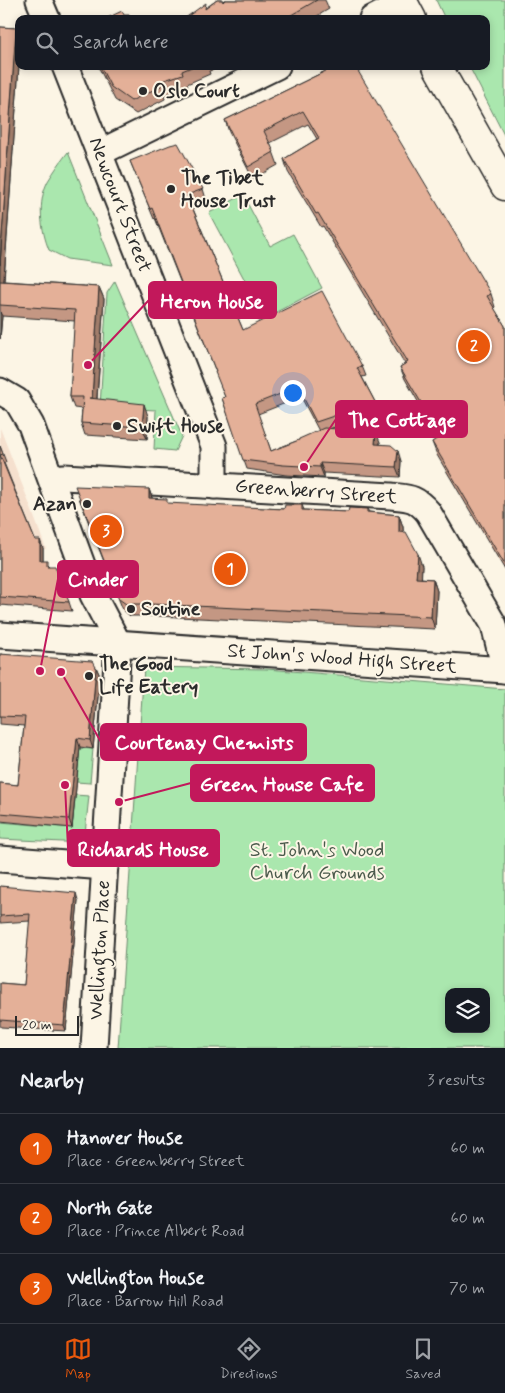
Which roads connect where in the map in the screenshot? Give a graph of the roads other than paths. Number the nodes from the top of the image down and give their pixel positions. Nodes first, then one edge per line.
1 (39, 0) edge
2 (406, 7) edge
3 (45, 15) edge
4 (383, 15) edge
5 (67, 70) edge
6 (270, 70) edge
7 (439, 70) edge
8 (99, 153) junction
9 (505, 186) edge
10 (9, 396) edge
11 (51, 478) junction
12 (204, 485) junction
13 (0, 634) edge
14 (118, 643) junction
15 (505, 670) edge
16 (0, 859) edge
17 (105, 867) junction
18 (94, 1048) edge

1 - 3 street
2 - 4 street
5 - 8 street, Newcourt Street
6 - 8 street
7 - 9 main road
8 - 12 street, Newcourt Street
10 - 11 street
11 - 12 street, Greenberry Street
11 - 14 street
12 - 15 street, Greenberry Street
13 - 14 street, St John's Wood High Street
14 - 15 street, St John's Wood High Street
14 - 17 street, Wellington Place
16 - 17 street
17 - 18 street, Wellington Place

